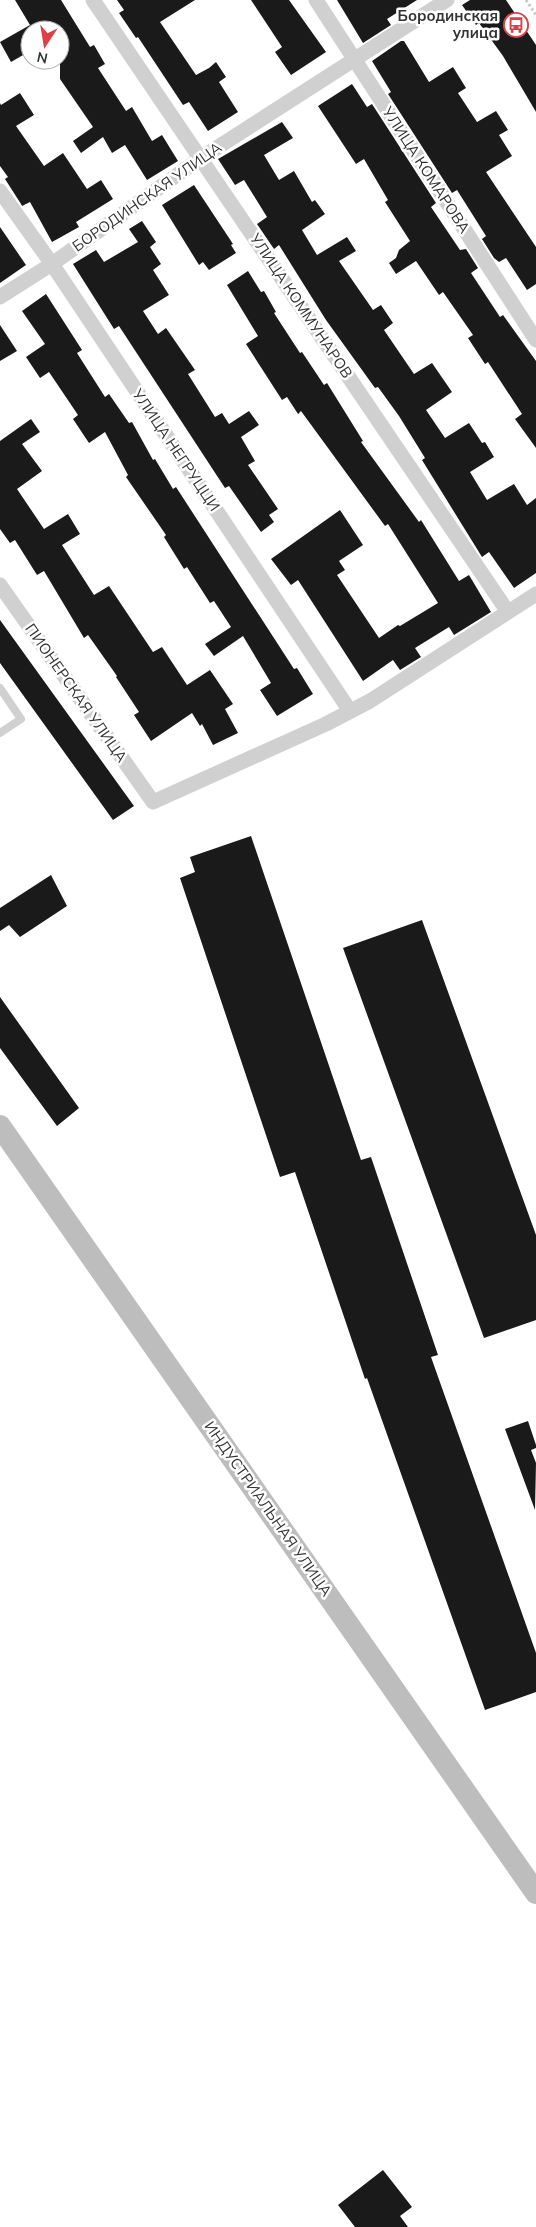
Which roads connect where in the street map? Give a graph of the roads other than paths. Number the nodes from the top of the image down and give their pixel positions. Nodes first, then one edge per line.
1 (93, 0) edge
2 (316, 0) edge
3 (447, 0) edge
4 (354, 58) junction
5 (201, 158) junction
6 (0, 191) edge
7 (52, 264) junction
8 (0, 297) edge
9 (536, 340) edge
10 (0, 584) edge
11 (536, 594) edge
12 (508, 612) junction
13 (0, 688) edge
14 (350, 711) junction
15 (0, 733) edge
16 (0, 1126) edge
17 (536, 1893) edge

1 - 5 street, УЛИЦА КОММУНАРОВ
2 - 4 street, УЛИЦА КОМАРОВА
3 - 4 street, БОРОДИНСКАЯ УЛИЦА
4 - 5 street, БОРОДИНСКАЯ УЛИЦА
4 - 9 street, УЛИЦА КОМАРОВА
5 - 7 street, БОРОДИНСКАЯ УЛИЦА
5 - 12 street, УЛИЦА КОММУНАРОВ
6 - 7 street, УЛИЦА НЕГРУЦЦИ
7 - 8 street, БОРОДИНСКАЯ УЛИЦА
7 - 14 street, УЛИЦА НЕГРУЦЦИ
10 - 14 street, ПИОНЕРСКАЯ УЛИЦА
11 - 12 street
12 - 14 street
13 - 15 lane
16 - 17 main road, ИНДУСТРИАЛЬНАЯ УЛИЦА

